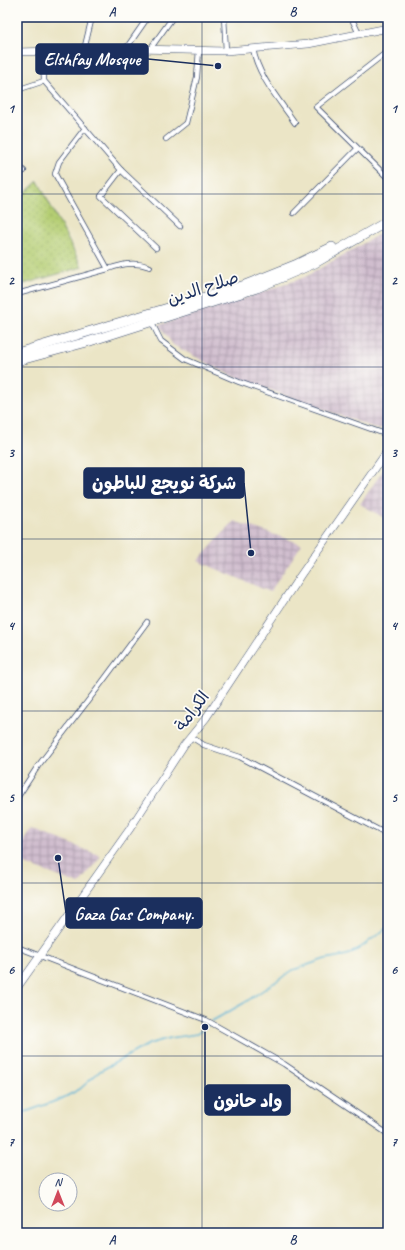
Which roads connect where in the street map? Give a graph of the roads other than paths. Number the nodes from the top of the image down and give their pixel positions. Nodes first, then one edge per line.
1 (92, 17) edge
2 (148, 17) edge
3 (173, 17) edge
4 (224, 17) edge
5 (351, 17) edge
6 (388, 28) edge
7 (359, 34) junction
8 (253, 48) junction
9 (150, 49) junction
10 (84, 50) junction
11 (125, 50) junction
12 (198, 50) junction
13 (226, 51) junction
14 (388, 51) edge
15 (17, 52) edge
16 (43, 52) junction
17 (44, 81) junction
18 (17, 90) edge
19 (295, 123) dead end
20 (85, 128) junction
21 (166, 139) dead end
22 (358, 150) junction
23 (17, 165) edge
24 (121, 170) junction
25 (24, 171) dead end
26 (388, 178) edge
27 (294, 213) dead end
28 (388, 214) edge
29 (388, 221) edge
30 (180, 226) dead end
31 (156, 248) dead end
32 (150, 267) dead end
33 (108, 268) junction
34 (17, 294) edge
35 (151, 322) junction
36 (17, 353) edge
37 (17, 362) edge
38 (388, 435) edge
39 (388, 450) edge
40 (146, 622) dead end
41 (191, 737) junction
42 (17, 798) edge
43 (388, 835) edge
44 (17, 947) edge
45 (40, 955) junction
46 (17, 988) edge
47 (388, 1134) edge

1 - 10 street
2 - 11 street
3 - 9 street
4 - 13 street
5 - 7 street
6 - 7 main road
7 - 8 main road
8 - 13 main road
8 - 19 street
9 - 11 main road
9 - 12 main road
10 - 11 main road
10 - 16 main road
12 - 13 main road
12 - 21 street
14 - 22 street
15 - 16 main road
16 - 17 street
17 - 18 street
17 - 20 street
20 - 24 street
20 - 33 street
22 - 26 street
22 - 27 street
23 - 25 street
24 - 30 street
24 - 31 street
28 - 36 highway, صلاح الدين
29 - 35 highway, صلاح الدين
32 - 33 street
33 - 34 street
35 - 37 highway, صلاح الدين
35 - 38 street
39 - 41 main road, الكرامة
40 - 42 street
41 - 43 street
41 - 45 main road, الكرامة
44 - 45 street
45 - 46 main road, الكرامة
45 - 47 street

